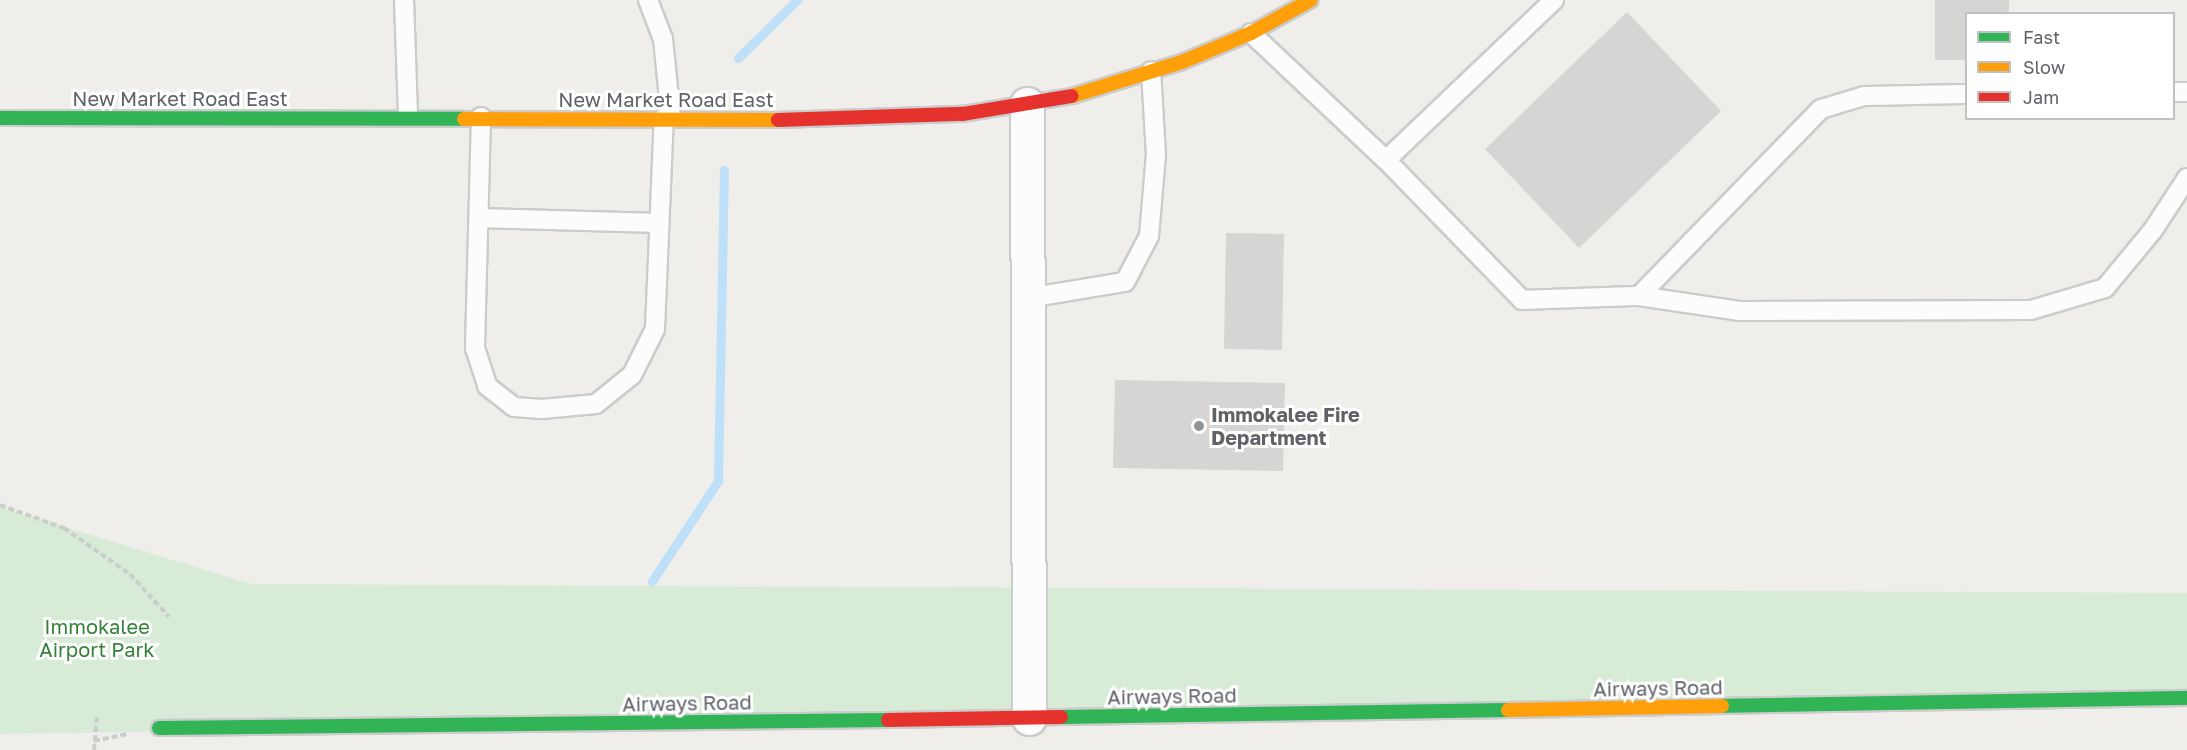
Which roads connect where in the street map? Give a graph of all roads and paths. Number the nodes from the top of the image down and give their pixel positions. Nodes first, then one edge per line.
1 (404, 0) edge
2 (648, 0) edge
3 (1311, 0) edge
4 (1554, 0) edge
5 (1251, 33) junction
6 (1151, 71) junction
7 (1965, 94) edge
8 (1027, 104) junction
9 (408, 116) junction
10 (481, 117) junction
11 (0, 118) edge
12 (668, 118) junction
13 (1386, 160) junction
14 (2187, 178) edge
15 (478, 218) junction
16 (659, 223) junction
17 (1639, 296) junction
18 (1028, 298) junction
19 (0, 505) edge
20 (169, 617) dead end
21 (2187, 698) edge
22 (97, 715) dead end
23 (1029, 718) junction
24 (159, 728) dead end
25 (94, 750) edge

1 - 9 lane
2 - 12 lane
3 - 5 street, New Market Road East
4 - 13 lane
5 - 6 street, New Market Road East
5 - 13 lane
6 - 8 street, New Market Road East
6 - 18 lane
7 - 17 lane
8 - 12 street, New Market Road East
8 - 18 street
9 - 10 street, New Market Road East
9 - 11 street, New Market Road East
10 - 12 street, New Market Road East
10 - 15 lane
12 - 16 lane
13 - 17 lane
14 - 17 lane
15 - 16 lane
15 - 16 lane
18 - 23 street
19 - 20 path
21 - 23 street, Airways Road
22 - 25 path
23 - 24 street, Airways Road

